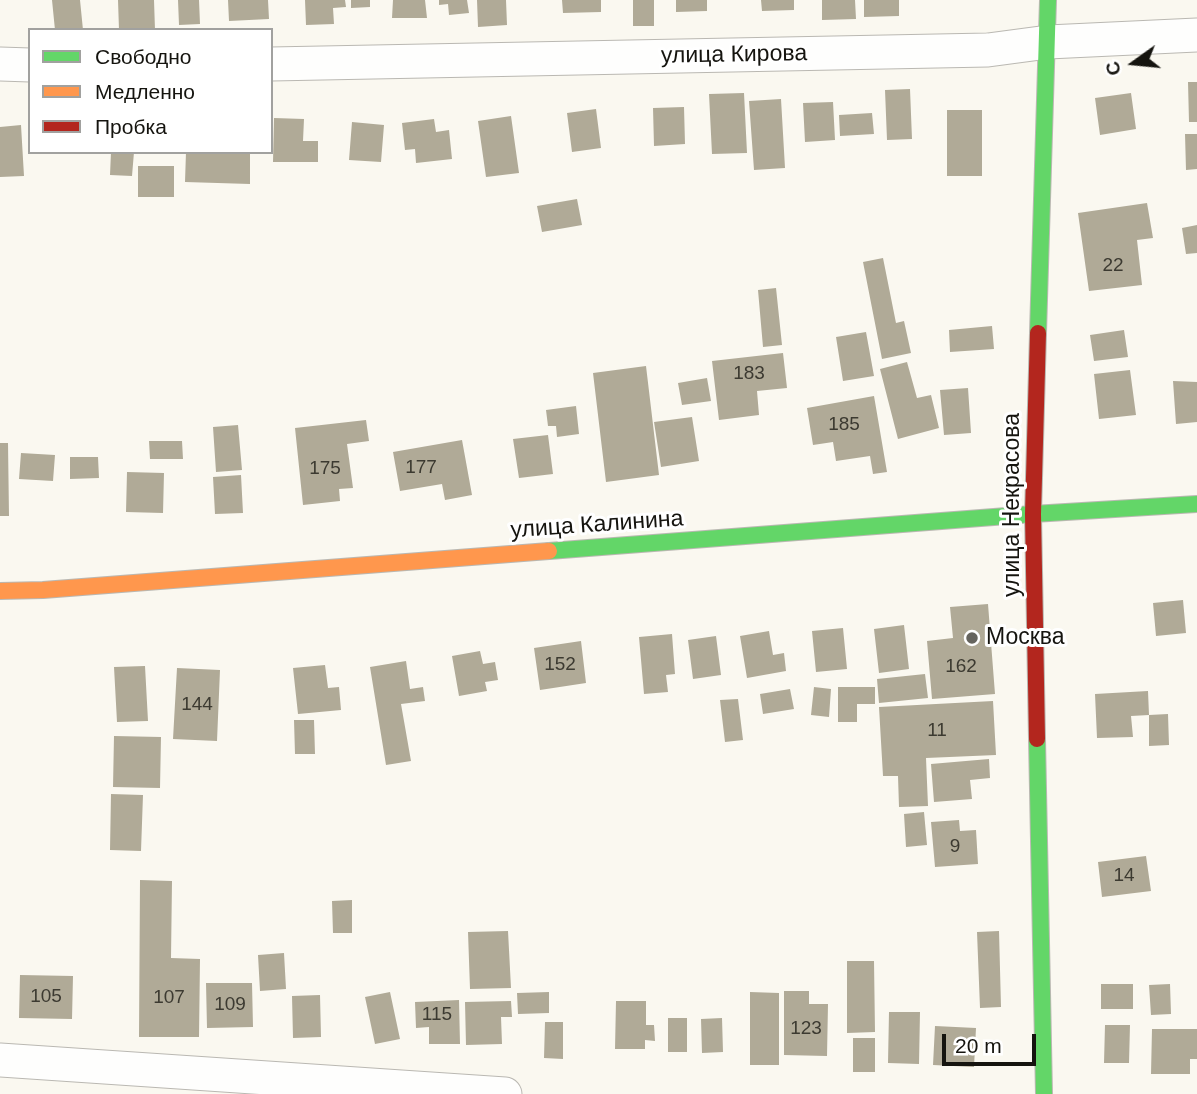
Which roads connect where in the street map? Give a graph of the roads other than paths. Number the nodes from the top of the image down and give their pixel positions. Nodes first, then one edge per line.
1 (1048, 0) edge
2 (1197, 35) edge
3 (1048, 42) junction
4 (0, 64) edge
5 (273, 64) edge
6 (28, 65) edge
7 (1197, 504) edge
8 (1033, 514) junction
9 (0, 591) edge
10 (0, 1060) edge
11 (505, 1094) edge
12 (1044, 1094) edge

1 - 3 street, улица Некрасова
2 - 3 street, улица Кирова
3 - 5 street, улица Кирова
3 - 8 street, улица Некрасова
4 - 6 street
7 - 8 street, улица Калинина
8 - 9 street, улица Калинина
8 - 12 street, улица Некрасова
10 - 11 street

